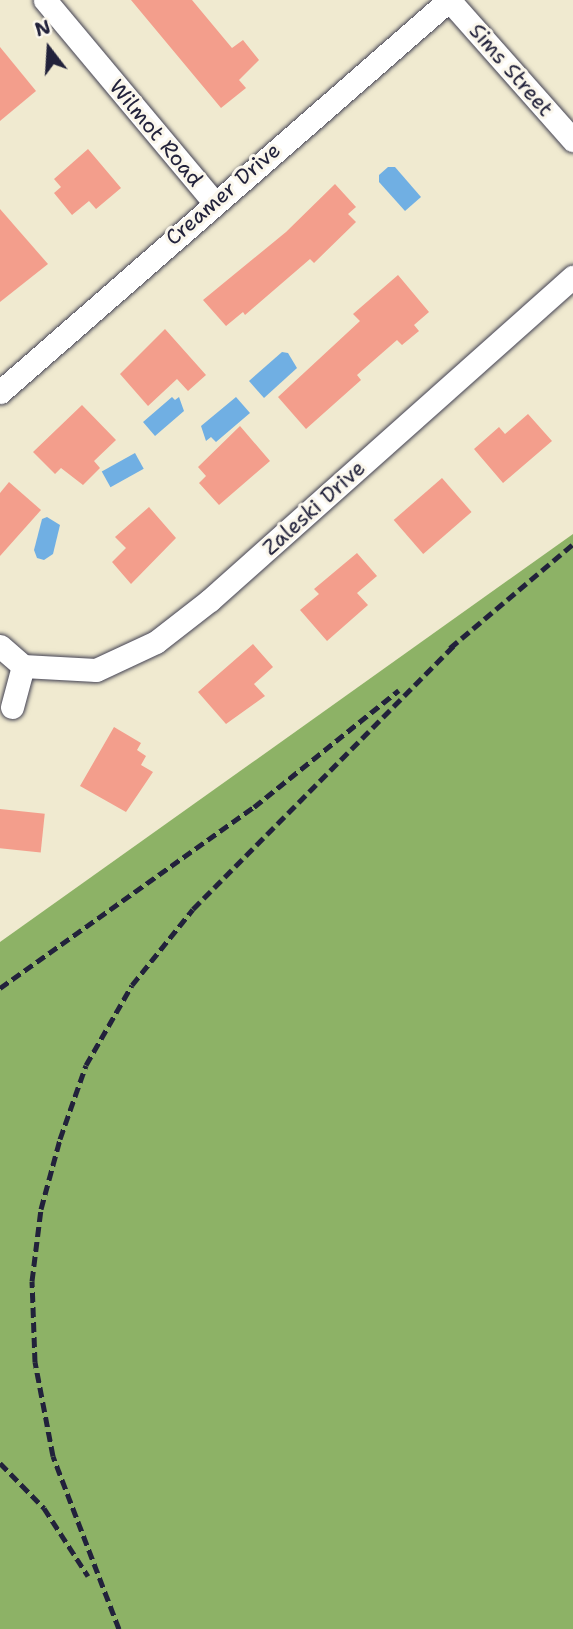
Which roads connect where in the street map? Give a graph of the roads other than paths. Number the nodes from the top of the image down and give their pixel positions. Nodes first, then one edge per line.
1 (45, 0) edge
2 (449, 0) edge
3 (573, 141) edge
4 (213, 201) junction
5 (573, 277) edge
6 (0, 392) edge
7 (0, 646) edge
8 (23, 666) junction
9 (12, 707) dead end

1 - 4 street, Wilmot Road
2 - 3 street, Sims Street
2 - 4 street, Creamer Drive
4 - 6 street, Creamer Drive
5 - 8 street, Zaleski Drive
7 - 8 street
8 - 9 street

